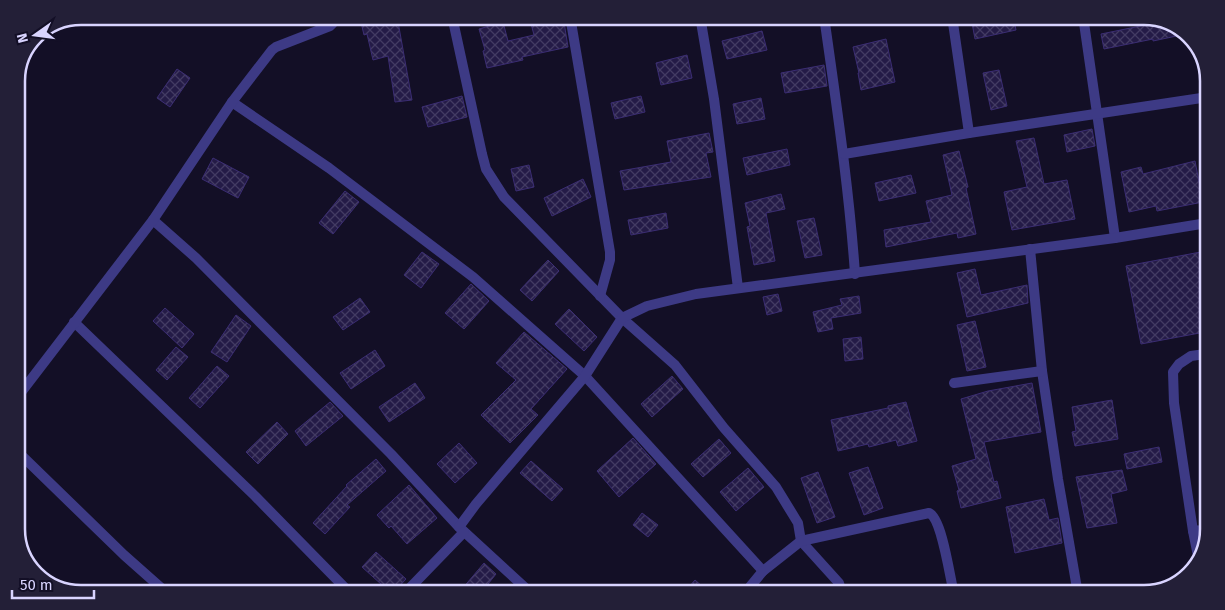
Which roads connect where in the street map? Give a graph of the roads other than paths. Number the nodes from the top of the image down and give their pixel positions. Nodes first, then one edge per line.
1 (331, 25) edge
2 (454, 25) edge
3 (572, 25) edge
4 (702, 25) edge
5 (825, 25) edge
6 (953, 25) edge
7 (1084, 25) edge
8 (1200, 98) edge
9 (232, 102) junction
10 (1097, 114) junction
11 (969, 133) junction
12 (844, 154) junction
13 (153, 220) junction
14 (1200, 225) edge
15 (1115, 238) junction
16 (1030, 249) junction
17 (855, 274) junction
18 (738, 288) junction
19 (600, 296) junction
20 (622, 318) junction
21 (74, 322) junction
22 (1200, 355) edge
23 (1042, 371) junction
24 (585, 376) junction
25 (954, 383) dead end
26 (25, 388) edge
27 (25, 459) edge
28 (461, 530) junction
29 (1198, 530) edge
30 (801, 541) junction
31 (763, 571) junction
32 (158, 585) edge
33 (342, 585) edge
34 (412, 585) edge
35 (522, 585) edge
36 (751, 585) edge
37 (840, 585) edge
38 (952, 585) edge
39 (1076, 585) edge

1 - 9 street
2 - 19 street
3 - 19 street
4 - 18 street
5 - 12 street
6 - 11 street
7 - 10 street
8 - 10 street
9 - 13 street
9 - 24 street
10 - 11 street
10 - 15 street
11 - 12 street
12 - 17 street
13 - 21 street
13 - 28 street
14 - 15 street
15 - 16 street
16 - 17 street
16 - 23 street
17 - 18 street
18 - 20 street
19 - 20 street
20 - 24 street
20 - 30 street
21 - 26 street
21 - 33 street
22 - 29 street
23 - 25 street
23 - 39 street
24 - 28 street
24 - 31 street
27 - 32 street
28 - 34 street
28 - 35 street
30 - 31 street
30 - 37 street
30 - 38 street
31 - 36 street

